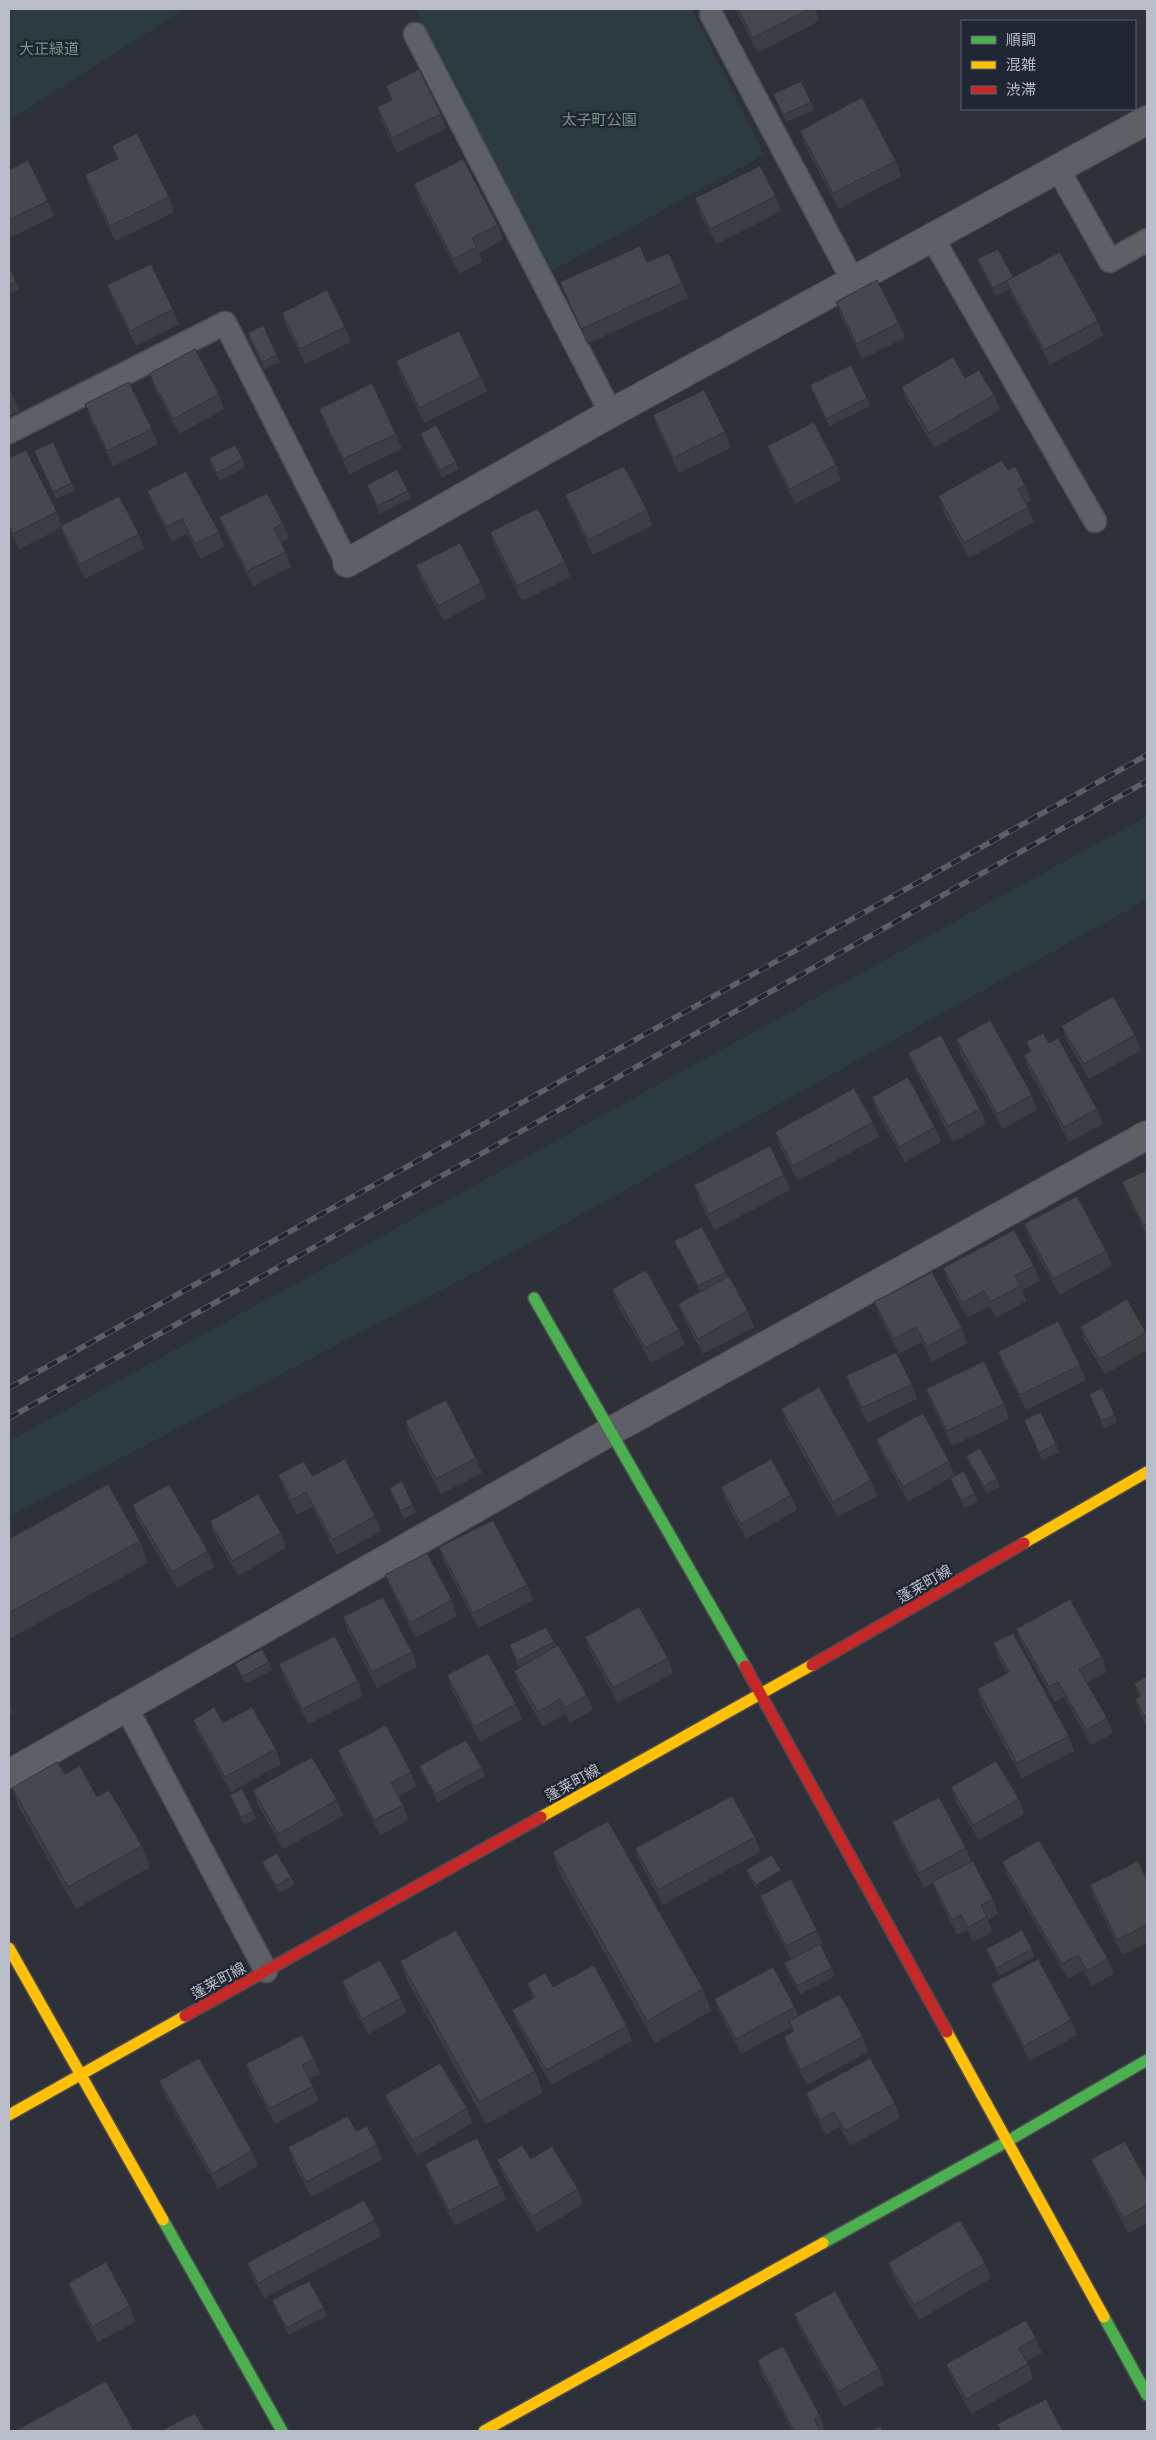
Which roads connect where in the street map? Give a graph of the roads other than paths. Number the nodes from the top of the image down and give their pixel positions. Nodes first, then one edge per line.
1 (710, 14) dead end
2 (414, 34) dead end
3 (1147, 120) edge
4 (1058, 169) junction
5 (932, 237) junction
6 (1147, 240) edge
7 (853, 281) junction
8 (611, 413) junction
9 (9, 432) edge
10 (1095, 521) dead end
11 (347, 562) joint
12 (1147, 1135) edge
13 (534, 1298) dead end
14 (610, 1431) junction
15 (1147, 1472) edge
16 (761, 1694) junction
17 (126, 1707) junction
18 (9, 1774) edge
19 (9, 1948) edge
20 (266, 1971) junction
21 (1147, 2060) edge
22 (81, 2074) junction
23 (9, 2115) edge
24 (1006, 2142) junction
25 (1147, 2395) edge
26 (282, 2431) edge
27 (484, 2431) edge

1 - 7 lane
2 - 8 lane
3 - 4 street
4 - 5 street
4 - 6 lane
5 - 7 street
5 - 10 lane
7 - 8 street
8 - 11 street
9 - 11 lane
12 - 14 street
13 - 14 street
14 - 16 street
14 - 17 street
15 - 16 street, 蓬莱町線
16 - 20 street, 蓬莱町線
16 - 24 street
17 - 18 street
17 - 20 lane
19 - 22 street
20 - 22 street, 蓬莱町線
21 - 24 street
22 - 23 street, 蓬莱町線
22 - 26 street
24 - 25 street
24 - 27 street

